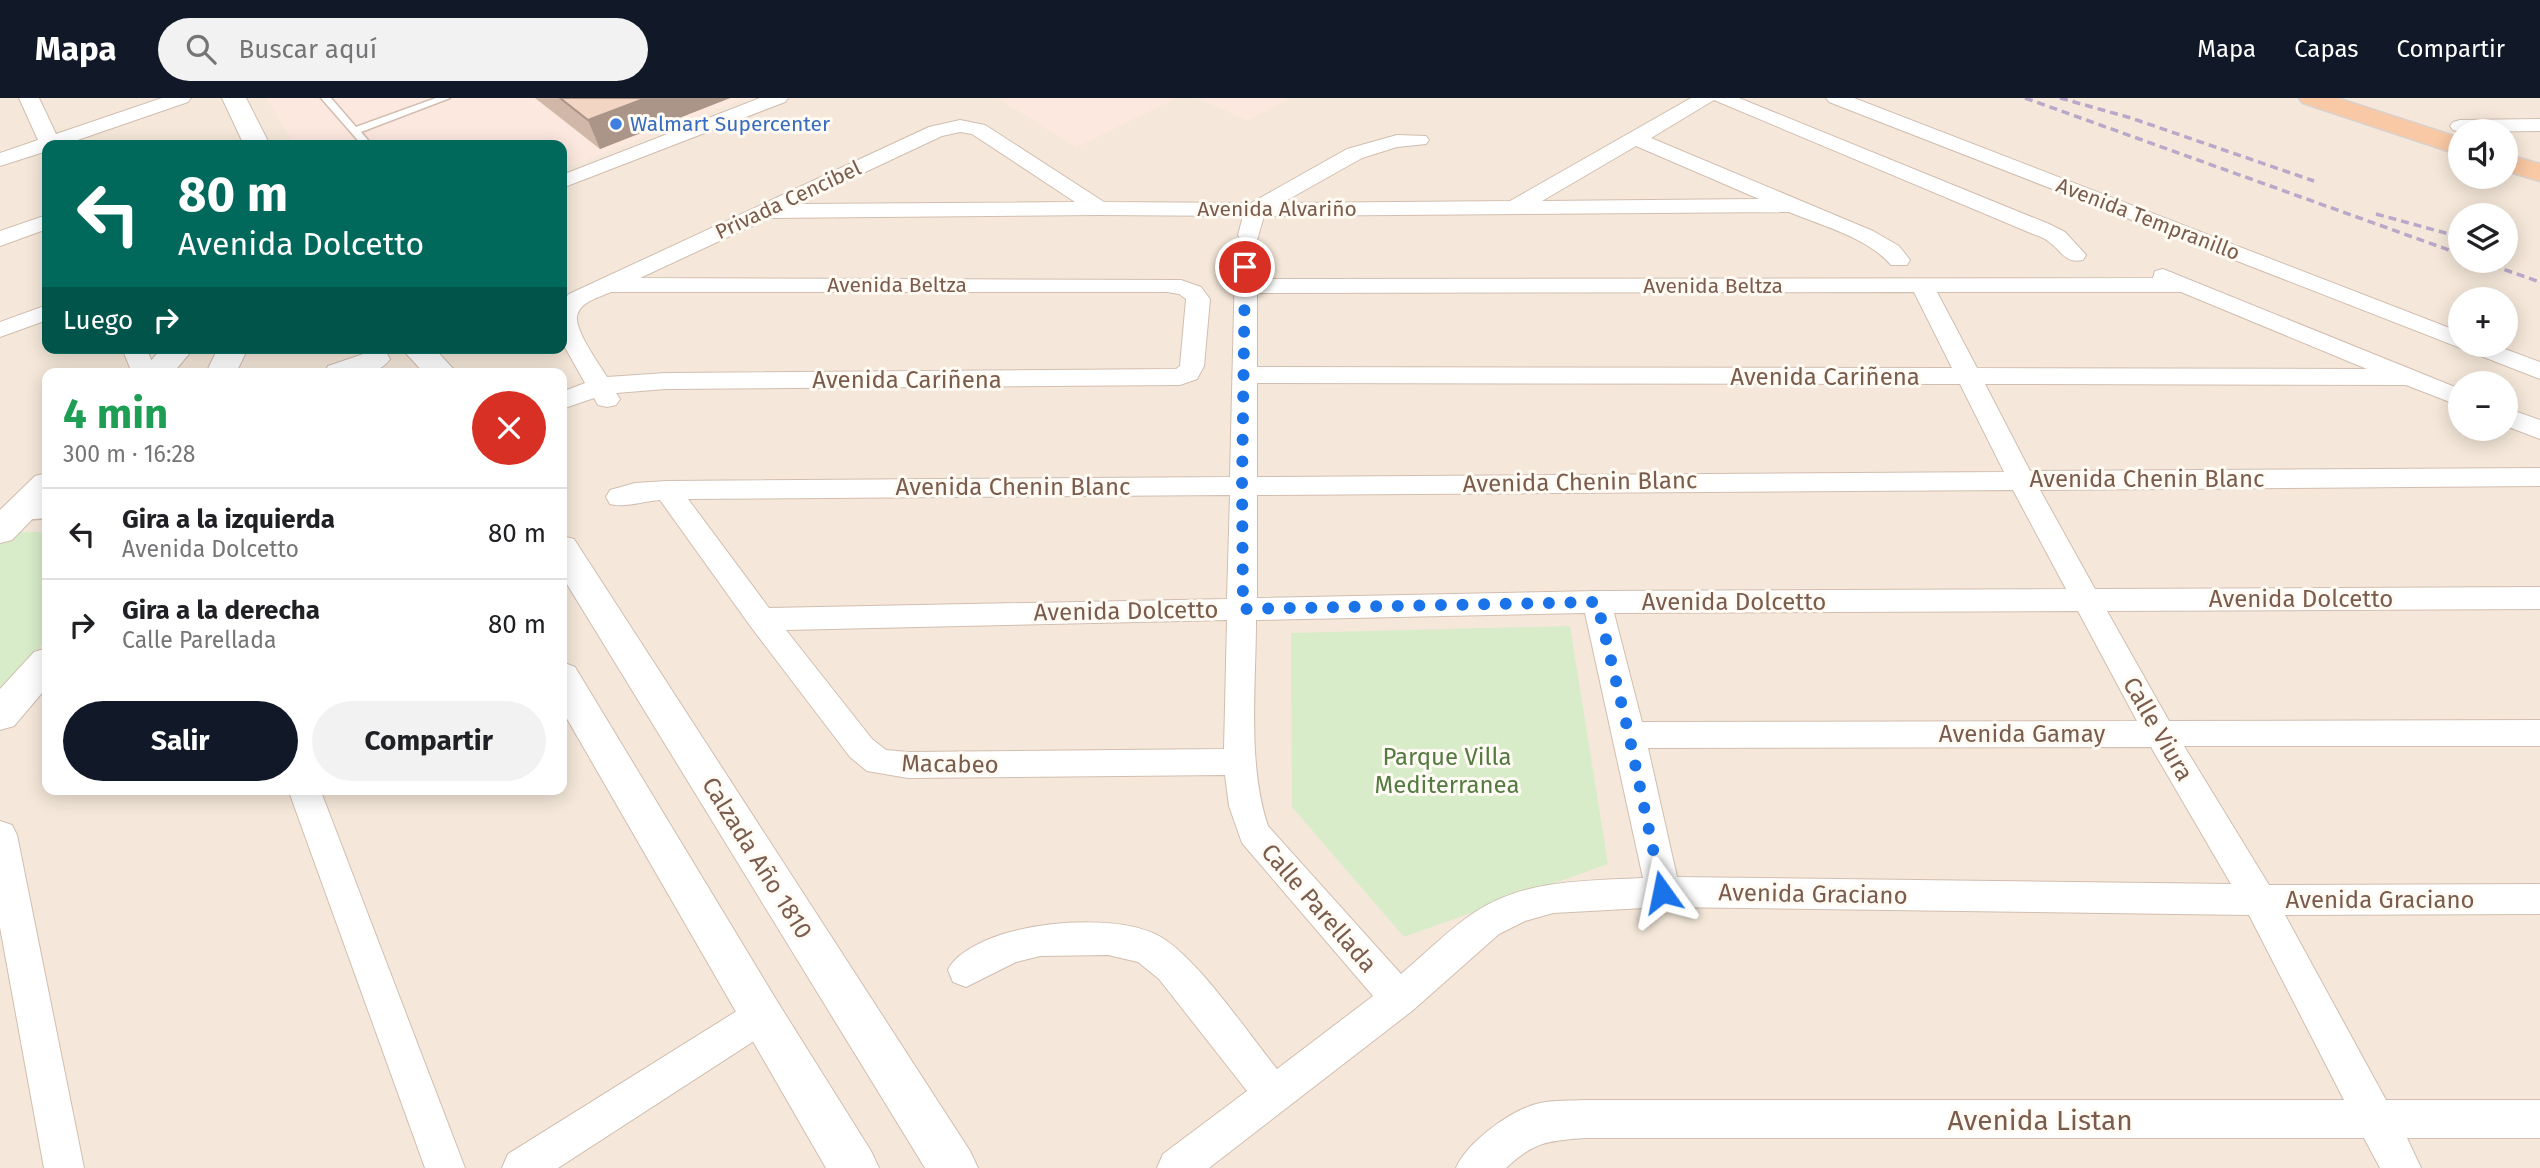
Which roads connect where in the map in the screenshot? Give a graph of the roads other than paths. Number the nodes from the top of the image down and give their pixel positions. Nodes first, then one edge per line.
1 (29, 98) edge
2 (181, 98) edge
3 (234, 98) edge
4 (326, 98) edge
5 (445, 98) edge
6 (778, 98) edge
7 (1705, 98) edge
8 (1722, 98) edge
9 (1836, 98) edge
10 (2312, 98) edge
11 (2368, 98) edge
12 (2540, 125) edge
13 (2518, 128) edge
14 (2448, 129) edge
15 (354, 131) junction
16 (2448, 131) edge
17 (1636, 139) junction
18 (48, 140) edge
19 (61, 140) edge
20 (255, 140) edge
21 (362, 140) edge
22 (1419, 140) dead end
23 (2518, 145) edge
24 (42, 147) edge
25 (2540, 152) edge
26 (0, 160) edge
27 (2518, 166) edge
28 (2540, 173) edge
29 (567, 180) edge
30 (1790, 205) junction
31 (1516, 207) junction
32 (1099, 208) junction
33 (1255, 210) junction
34 (765, 211) junction
35 (42, 224) edge
36 (1248, 235) dead end
37 (0, 239) edge
38 (2075, 255) dead end
39 (1899, 260) dead end
40 (2148, 270) dead end
41 (1246, 276) joint
42 (604, 285) junction
43 (2181, 285) junction
44 (1922, 286) junction
45 (567, 310) edge
46 (42, 314) edge
47 (0, 330) edge
48 (567, 330) edge
49 (2448, 335) edge
50 (173, 354) edge
51 (422, 354) edge
52 (2503, 357) edge
53 (376, 360) edge
54 (160, 368) edge
55 (353, 368) edge
56 (437, 368) edge
57 (2540, 371) edge
58 (1244, 375) junction
59 (1180, 377) joint
60 (2407, 377) junction
61 (1970, 378) junction
62 (603, 393) junction
63 (2448, 393) edge
64 (567, 400) edge
65 (567, 416) edge
66 (2518, 421) edge
67 (2540, 430) edge
68 (2540, 477) edge
69 (2021, 479) junction
70 (1242, 485) junction
71 (667, 490) junction
72 (42, 491) edge
73 (620, 497) dead end
74 (21, 520) edge
75 (567, 556) edge
76 (2540, 598) edge
77 (2086, 599) junction
78 (1597, 602) junction
79 (1243, 609) junction
80 (761, 619) junction
81 (42, 668) edge
82 (567, 686) edge
83 (0, 715) edge
84 (2159, 733) junction
85 (2540, 733) edge
86 (1629, 735) junction
87 (1240, 762) junction
88 (306, 795) edge
89 (0, 835) edge
90 (1662, 892) junction
91 (2540, 899) edge
92 (2259, 900) junction
93 (966, 970) dead end
94 (1399, 999) junction
95 (761, 1016) junction
96 (1273, 1094) junction
97 (2540, 1119) edge
98 (2376, 1120) junction
99 (64, 1168) edge
100 (445, 1168) edge
101 (522, 1168) edge
102 (854, 1168) edge
103 (953, 1168) edge
104 (1177, 1168) edge
105 (1476, 1168) edge
106 (2402, 1168) edge

1 - 18 street
2 - 19 street
3 - 20 street
4 - 15 lane
5 - 15 lane
6 - 29 street
7 - 17 street
8 - 38 street
9 - 49 street, Avenida Tempranillo
10 - 16 highway
11 - 14 highway
12 - 13 street
15 - 21 lane
17 - 30 street
17 - 31 street
22 - 33 street
23 - 25 highway
24 - 26 street
27 - 28 highway
30 - 31 street, Avenida Alvariño
30 - 39 street
31 - 33 street, Avenida Alvariño
32 - 33 street, Avenida Alvariño
32 - 34 street, Avenida Alvariño
32 - 34 street, Privada Cencibel
33 - 36 street
34 - 42 street, Privada Cencibel
35 - 37 street
40 - 43 street, Avenida Tempranillo
41 - 44 street, Avenida Beltza
41 - 58 street, Calle Parellada
42 - 45 street, Privada Cencibel
42 - 59 street, Avenida Beltza
43 - 44 street, Avenida Beltza
43 - 60 street, Avenida Tempranillo
44 - 61 street, Calle Viura
46 - 47 street
48 - 62 street, Privada Cencibel
50 - 54 street
51 - 56 street
52 - 57 street
53 - 55 street
58 - 61 street, Avenida Cariñena
58 - 70 street, Calle Parellada
59 - 62 street, Avenida Cariñena
60 - 61 street, Avenida Cariñena
60 - 63 street, Avenida Tempranillo
61 - 69 street, Calle Viura
62 - 64 street, Avenida Cariñena
62 - 65 street, Avenida Cariñena
66 - 67 street
68 - 69 street, Avenida Chenin Blanc
69 - 70 street, Avenida Chenin Blanc
69 - 77 street, Calle Viura
70 - 71 street, Avenida Chenin Blanc
70 - 79 street, Calle Parellada
71 - 73 street, Avenida Chenin Blanc
71 - 80 street, Macabeo
72 - 74 street
75 - 103 street, Calzada Año 1810
76 - 77 street, Avenida Dolcetto
77 - 78 street, Avenida Dolcetto
77 - 84 street, Calle Viura
78 - 79 street, Avenida Dolcetto
78 - 86 street
79 - 80 street, Avenida Dolcetto
79 - 87 street, Calle Parellada
80 - 87 street, Macabeo
81 - 83 street
82 - 95 street
84 - 85 street, Avenida Gamay
84 - 86 street, Avenida Gamay
84 - 92 street, Calle Viura
86 - 90 street
87 - 94 street, Calle Parellada
88 - 100 street
89 - 99 street
90 - 92 street, Avenida Graciano
90 - 94 street, Avenida Graciano
91 - 92 street, Avenida Graciano
92 - 98 street, Calle Viura
93 - 96 street
94 - 96 street, Avenida Graciano
95 - 101 street
95 - 102 street
96 - 104 street, Avenida Graciano
97 - 98 street, Avenida Listan
98 - 105 street, Avenida Listan
98 - 106 street, Calle Viura

